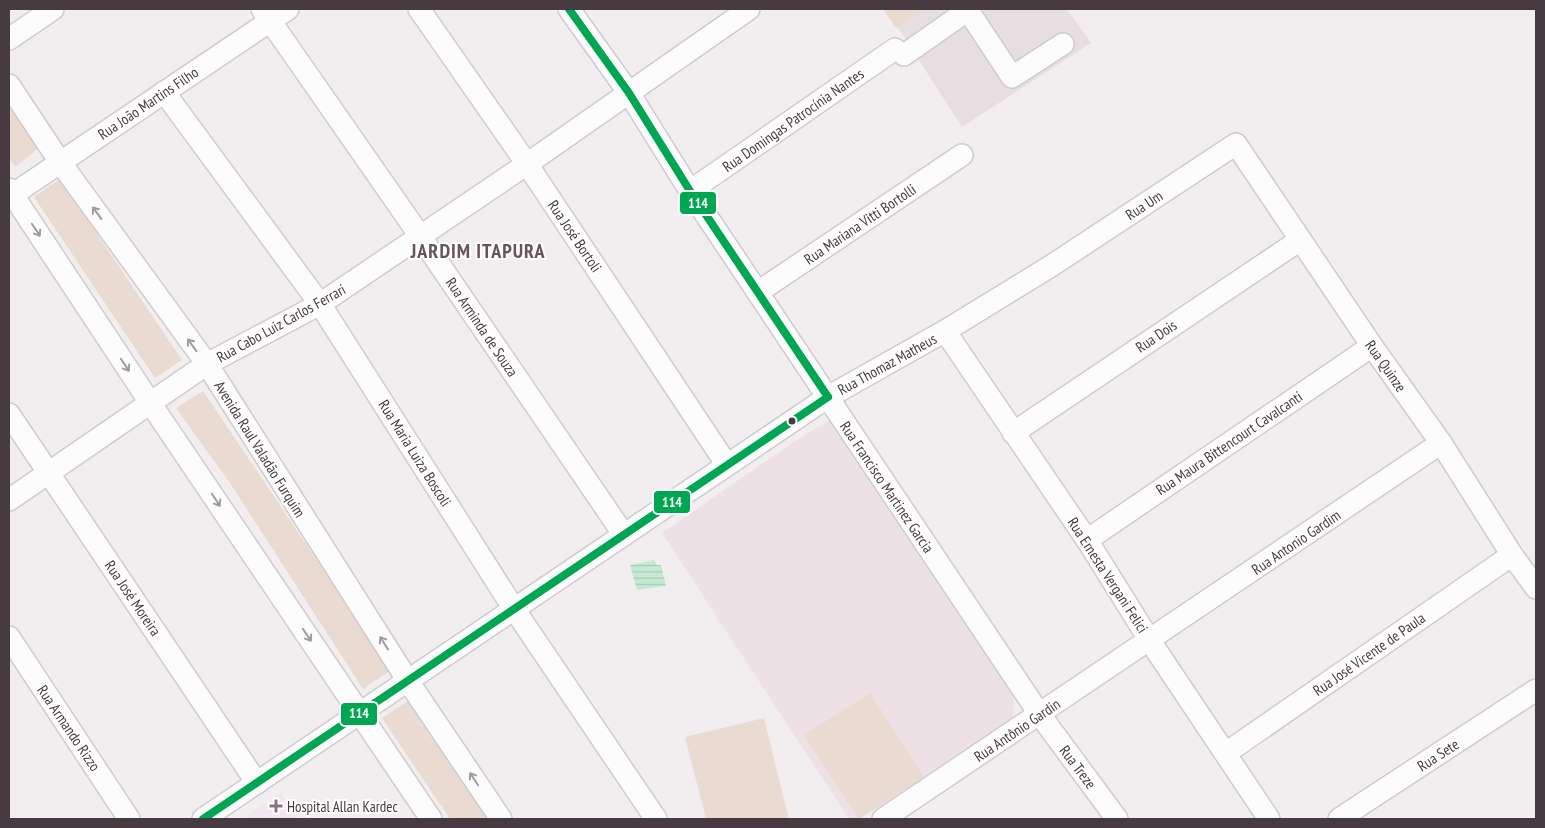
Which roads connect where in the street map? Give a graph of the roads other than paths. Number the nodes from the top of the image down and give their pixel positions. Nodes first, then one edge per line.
1 (53, 9) edge
2 (288, 9) edge
3 (419, 9) edge
4 (569, 9) edge
5 (749, 9) edge
6 (967, 10) edge
7 (266, 15) edge
8 (9, 39) edge
9 (1063, 44) dead end
10 (9, 85) edge
11 (164, 92) junction
12 (629, 93) junction
13 (1236, 144) joint
14 (962, 155) dead end
15 (60, 162) junction
16 (527, 164) junction
17 (690, 191) junction
18 (10, 194) edge
19 (420, 236) junction
20 (1300, 240) junction
21 (1051, 266) joint
22 (758, 292) junction
23 (320, 304) junction
24 (945, 331) junction
25 (1372, 346) junction
26 (207, 364) junction
27 (828, 397) junction
28 (151, 404) junction
29 (9, 414) edge
30 (1013, 433) junction
31 (1441, 443) junction
32 (727, 465) junction
33 (49, 473) junction
34 (9, 500) edge
35 (624, 535) junction
36 (1086, 540) junction
37 (1512, 555) junction
38 (1536, 588) edge
39 (514, 609) junction
40 (9, 638) edge
41 (1150, 641) junction
42 (408, 681) junction
43 (1536, 690) edge
44 (360, 714) junction
45 (1040, 714) junction
46 (1226, 753) junction
47 (257, 783) junction
48 (129, 819) edge
49 (204, 819) edge
50 (430, 819) edge
51 (501, 819) edge
52 (656, 819) edge
53 (883, 819) edge
54 (1117, 819) edge
55 (1269, 819) edge
56 (1339, 819) edge

1 - 8 street
2 - 7 street, Rua João Martins Filho
3 - 16 street, Rua José Bortoli
4 - 12 street, Rua Francisco Martinez Garcia
5 - 12 street, Rua Cabo Luiz Carlos Ferrari
6 - 9 street
6 - 17 street, Rua Domingas Patrocínia Nantes
7 - 11 street, Rua João Martins Filho
7 - 19 street, Rua Arminda de Souza
10 - 15 street, Avenida Raul Valadão Furquim
11 - 15 street, Rua João Martins Filho
11 - 23 street, Rua Maria Luiza Boscoli
12 - 16 street, Rua Cabo Luiz Carlos Ferrari
12 - 17 street, Rua Francisco Martinez Garcia
13 - 20 street, Rua Quinze
13 - 21 street, Rua Um
14 - 22 street, Rua Mariana Vitti Bortolli
15 - 18 street, Rua João Martins Filho
26 -> 15 street, Avenida Raul Valadão Furquim
16 - 19 street, Rua Cabo Luiz Carlos Ferrari
16 - 32 street, Rua José Bortoli
17 - 22 street, Rua Francisco Martinez Garcia
18 -> 28 street
19 - 23 street, Rua Cabo Luiz Carlos Ferrari
19 - 35 street, Rua Arminda de Souza
20 - 25 street, Rua Quinze
20 - 30 street, Rua Dois
21 - 24 street, Rua Thomaz Matheus
22 - 27 street, Rua Francisco Martinez Garcia
23 - 26 street, Rua Cabo Luiz Carlos Ferrari
23 - 39 street, Rua Maria Luiza Boscoli
24 - 27 street, Rua Thomaz Matheus
24 - 30 street, Rua Ernesta Vergani Felici
25 - 31 street, Rua Quinze
25 - 36 street, Rua Maura Bittencourt Cavalcanti
26 - 28 street, Rua Cabo Luiz Carlos Ferrari
42 -> 26 street, Avenida Raul Valadão Furquim
27 - 32 street, Rua Thomaz Matheus
27 - 45 street, Rua Francisco Martinez Garcia
28 - 33 street, Rua Cabo Luiz Carlos Ferrari
28 -> 44 street
29 - 33 street, Rua José Moreira
30 - 36 street, Rua Ernesta Vergani Felici
31 - 37 street, Rua Quinze
31 - 41 street, Rua Antonio Gardim
32 - 35 street, Rua Thomaz Matheus
33 - 34 street, Rua Cabo Luiz Carlos Ferrari
33 - 47 street, Rua José Moreira
35 - 39 street, Rua Thomaz Matheus
36 - 41 street, Rua Ernesta Vergani Felici
37 - 38 street, Rua Quinze
37 - 46 street, Rua José Vicente de Paula
39 - 42 street, Rua Thomaz Matheus
39 - 52 street, Rua Maria Luiza Boscoli
40 - 48 street, Rua Armando Rizzo
41 - 45 street, Rua Antônio Gardin
41 - 46 street, Rua Ernesta Vergani Felici
42 - 44 street, Rua Thomaz Matheus
51 -> 42 street, Avenida Raul Valadão Furquim
43 - 56 street, Rua Sete
44 - 47 street, Rua Thomaz Matheus
44 - 50 street
45 - 53 street, Rua Antônio Gardin
45 - 54 street, Rua Treze
46 - 55 street, Rua Ernesta Vergani Felici
47 - 49 street, Rua Thomaz Matheus

